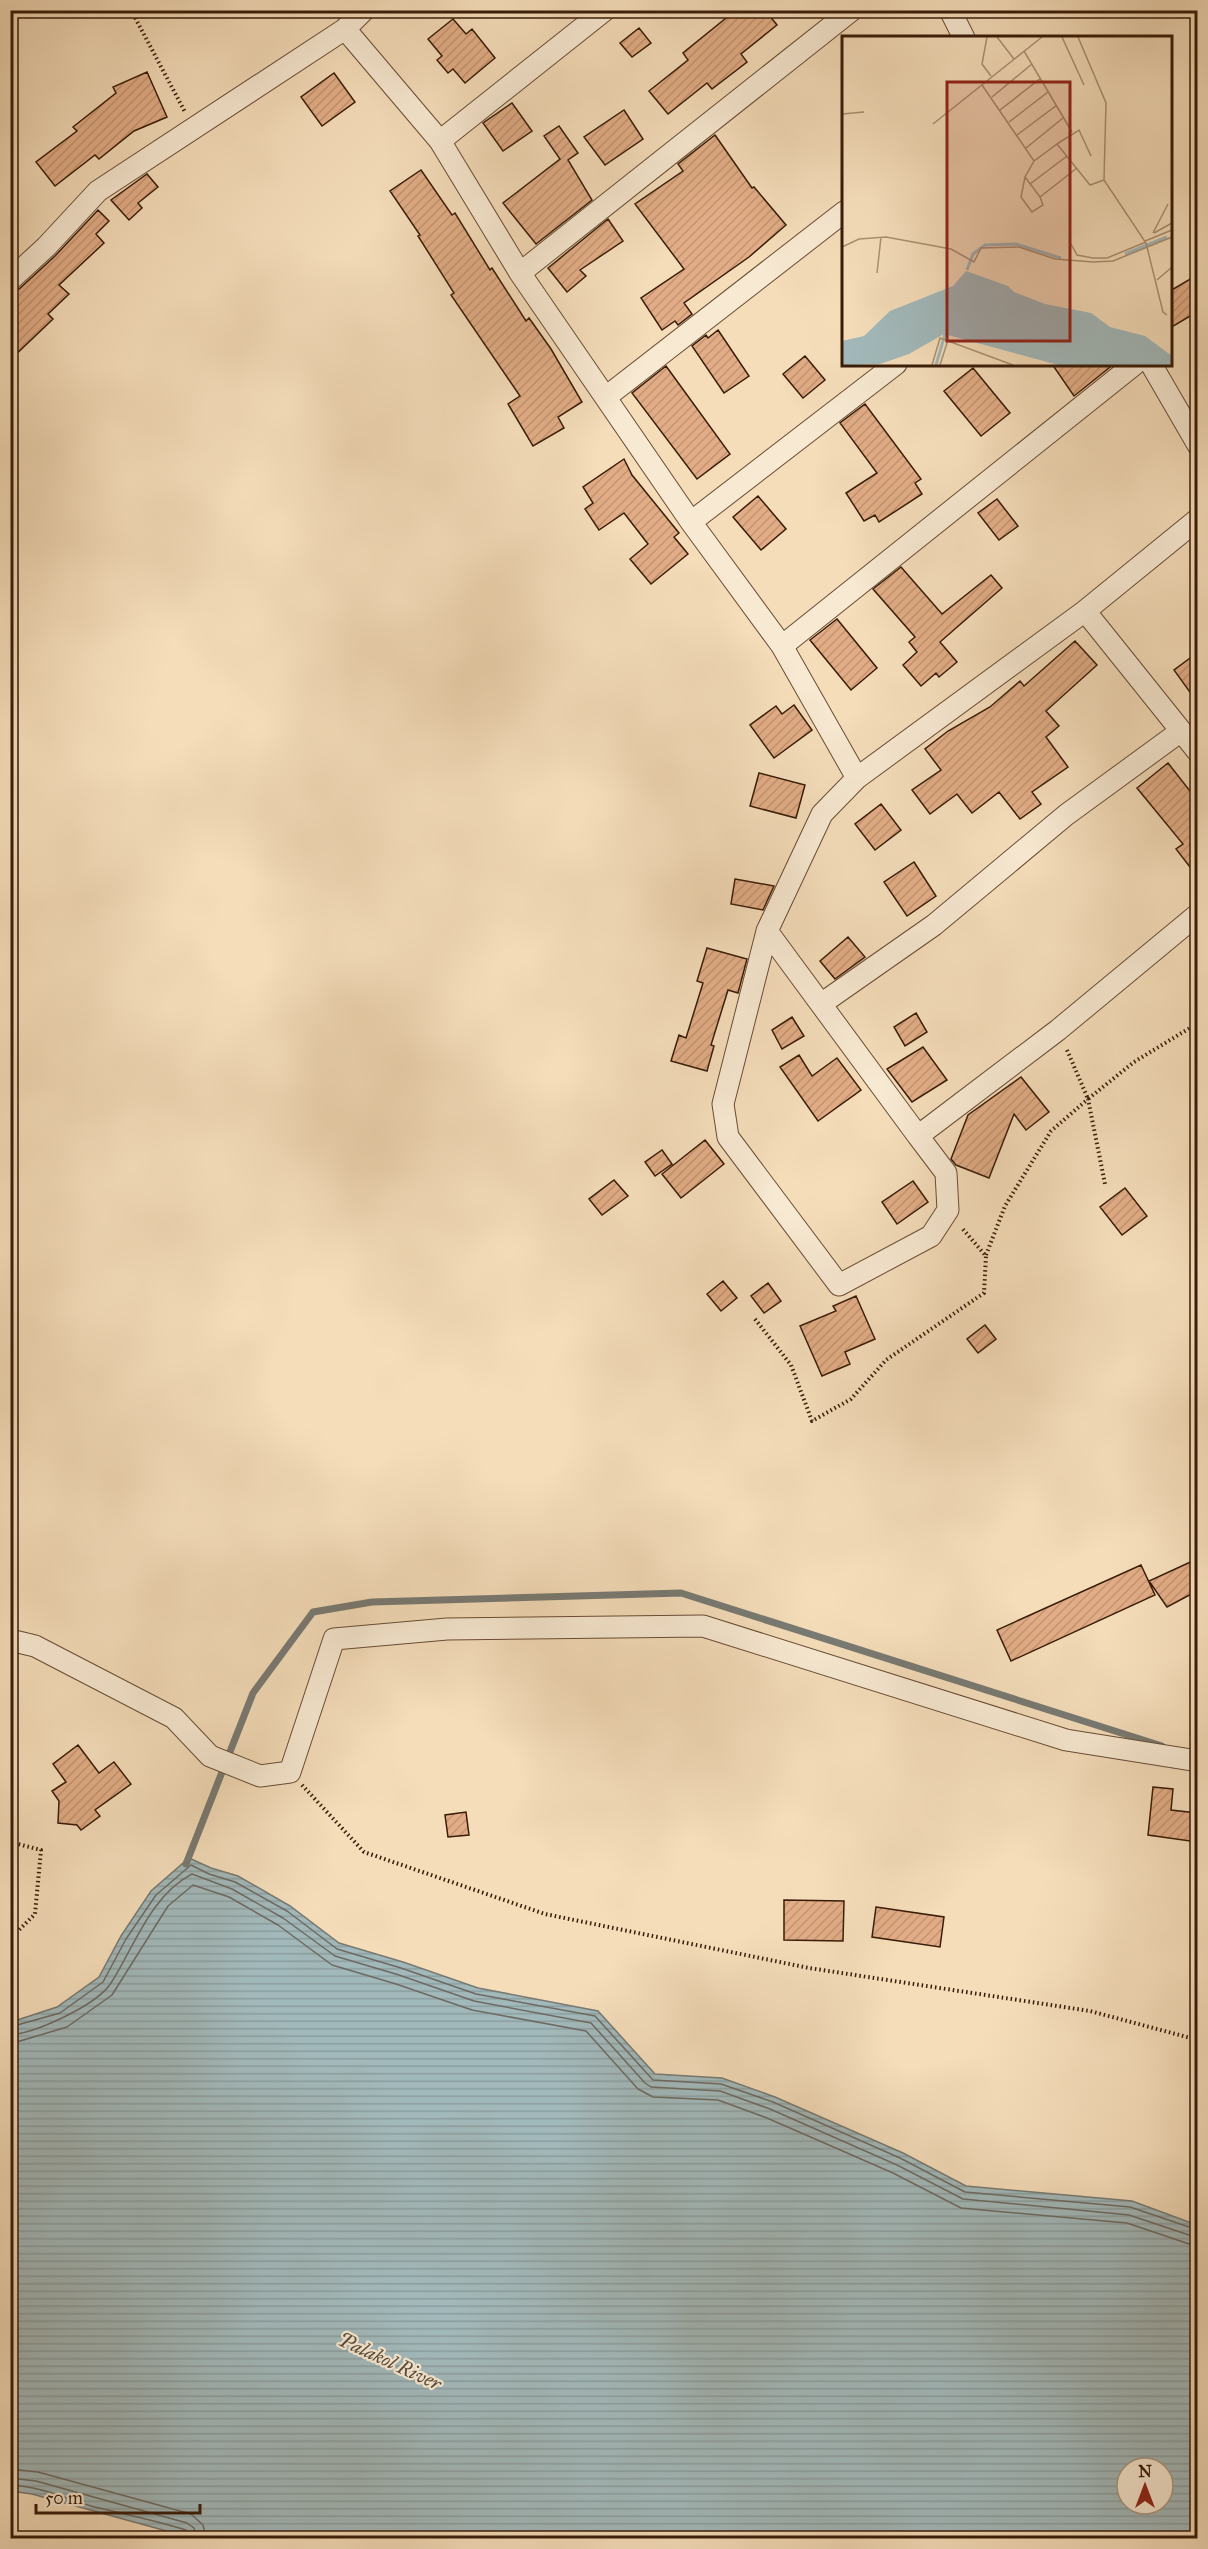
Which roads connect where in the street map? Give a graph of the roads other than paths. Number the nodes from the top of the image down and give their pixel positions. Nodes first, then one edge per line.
1 (364, 10) edge
2 (605, 10) edge
3 (852, 10) edge
4 (950, 10) edge
5 (345, 29) junction
6 (963, 36) edge
7 (440, 141) junction
8 (842, 213) edge
9 (520, 273) junction
10 (10, 280) edge
11 (893, 366) edge
12 (1132, 366) edge
13 (1152, 366) edge
14 (606, 397) junction
15 (1197, 445) edge
16 (1197, 519) edge
17 (691, 522) junction
18 (1086, 611) junction
19 (782, 646) junction
20 (1181, 731) junction
21 (1197, 752) edge
22 (857, 778) junction
23 (1197, 914) edge
24 (767, 931) junction
25 (821, 1004) junction
26 (918, 1136) junction
27 (10, 1640) edge
28 (1197, 1761) edge

1 - 5 street
2 - 7 street
3 - 9 street
4 - 6 street
5 - 7 street
5 - 10 street
7 - 9 street
8 - 14 street
9 - 14 street
11 - 17 street
12 - 19 street
13 - 15 street
14 - 17 street
16 - 18 street
17 - 19 street
18 - 20 street
18 - 22 street
19 - 22 street
20 - 21 street
20 - 25 street
22 - 24 street
23 - 26 street
24 - 25 street
24 - 26 street
25 - 26 street
27 - 28 street

